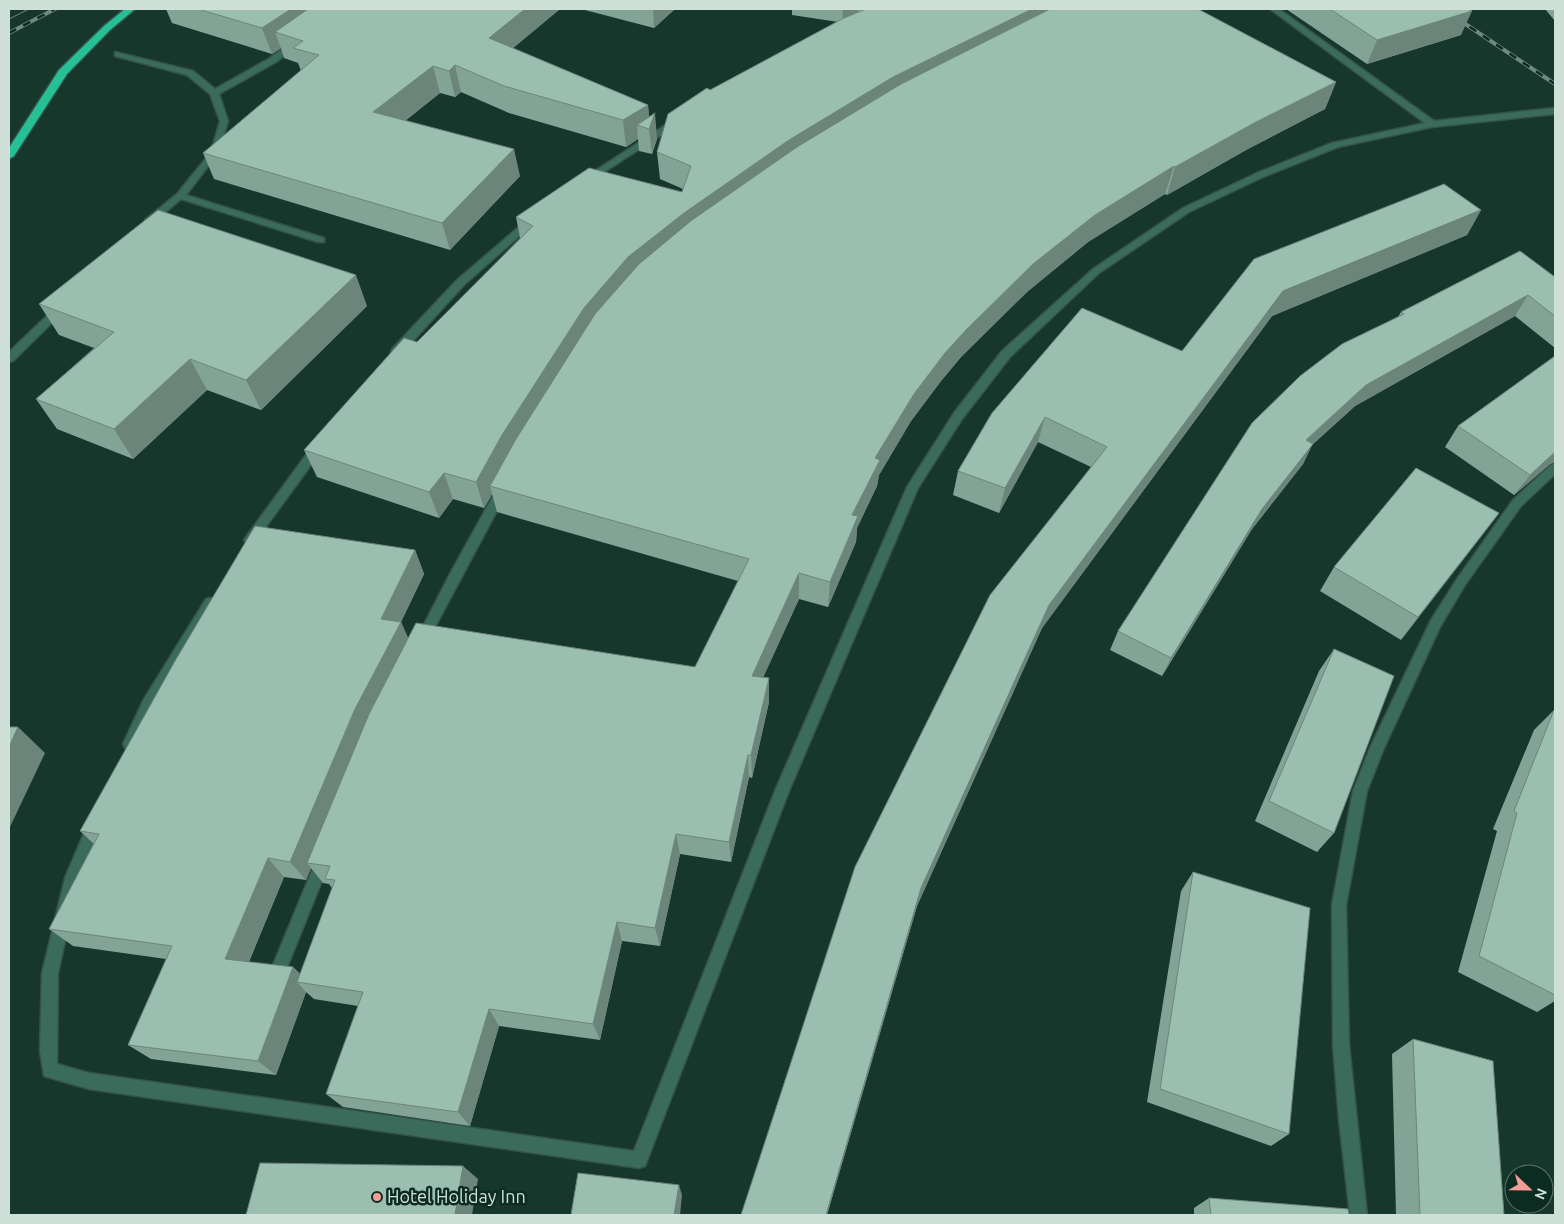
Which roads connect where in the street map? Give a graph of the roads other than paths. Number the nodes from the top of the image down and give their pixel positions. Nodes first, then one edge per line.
1 (130, 9) edge
2 (1274, 9) edge
3 (304, 37) edge
4 (118, 54) dead end
5 (214, 93) junction
6 (1555, 111) edge
7 (691, 112) edge
8 (1432, 124) junction
9 (9, 156) edge
10 (577, 186) edge
11 (180, 196) junction
12 (545, 210) edge
13 (144, 226) edge
14 (321, 240) dead end
15 (66, 303) edge
16 (9, 358) edge
17 (388, 362) edge
18 (327, 436) edge
19 (1555, 468) edge
20 (508, 480) edge
21 (240, 553) edge
22 (215, 595) edge
23 (419, 646) edge
24 (126, 755) edge
25 (102, 808) edge
26 (326, 855) edge
27 (280, 965) edge
28 (1358, 1215) edge

1 - 9 highway
2 - 8 lane
3 - 5 lane
4 - 5 lane
5 - 11 lane
6 - 8 lane
7 - 10 lane
8 - 25 lane
11 - 13 lane
11 - 14 lane
12 - 17 lane
15 - 16 lane
18 - 21 lane
19 - 28 lane
20 - 23 lane
22 - 24 lane
26 - 27 lane

